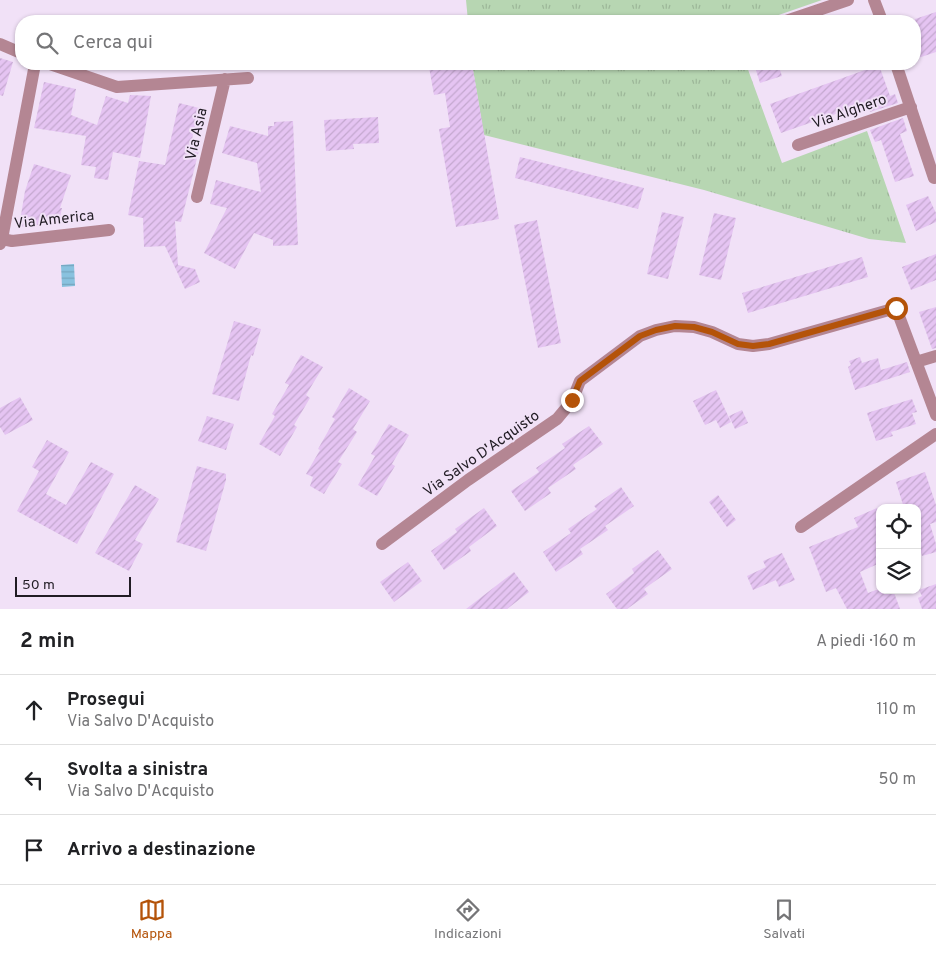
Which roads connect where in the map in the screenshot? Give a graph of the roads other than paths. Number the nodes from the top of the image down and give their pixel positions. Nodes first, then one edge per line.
1 (848, 0) edge
2 (874, 0) edge
3 (804, 15) edge
4 (880, 15) edge
5 (0, 44) edge
6 (15, 50) edge
7 (34, 70) edge
8 (67, 70) edge
9 (898, 70) edge
10 (248, 78) dead end
11 (225, 79) junction
12 (911, 107) junction
13 (798, 145) dead end
14 (936, 177) edge
15 (198, 197) dead end
16 (109, 230) dead end
17 (1, 242) edge
18 (936, 356) edge
19 (916, 362) junction
20 (936, 416) edge
21 (936, 434) edge
22 (801, 527) dead end
23 (382, 544) dead end

1 - 3 street
2 - 4 street
5 - 6 street
7 - 17 street
8 - 11 street
9 - 12 street
10 - 11 street
11 - 15 street, Via Asia
12 - 13 street, Via Alghero
12 - 14 street
16 - 17 street, Via America
18 - 19 street
19 - 20 street, Via Salvo D'Acquisto
19 - 23 street, Via Salvo D'Acquisto
21 - 22 street

